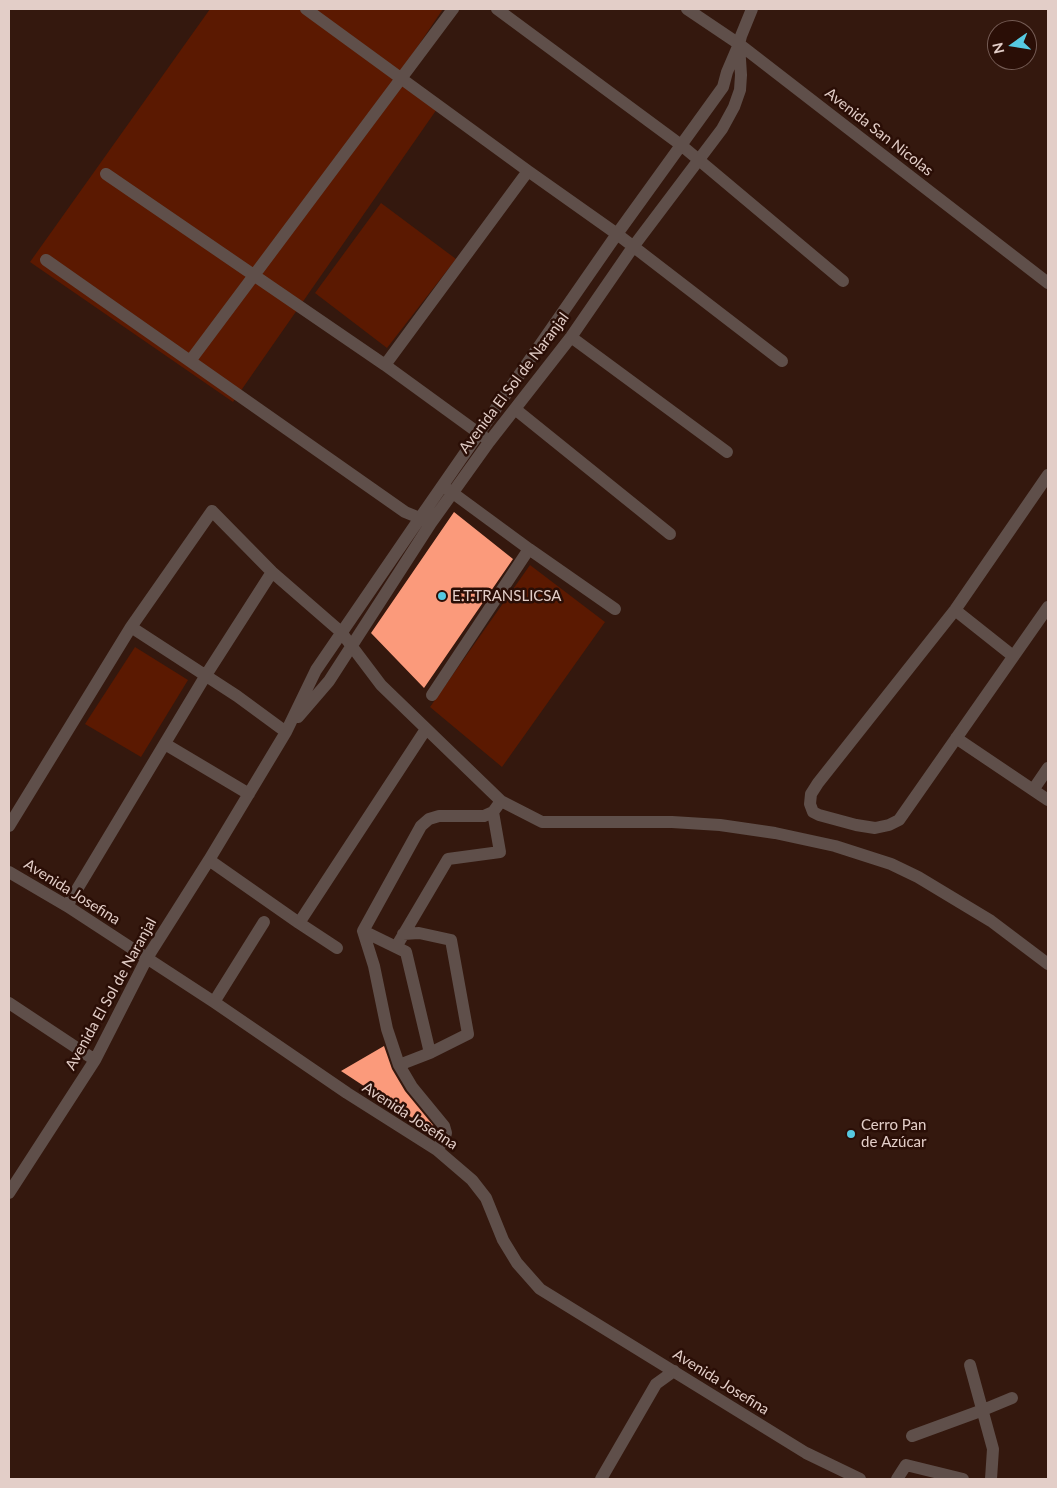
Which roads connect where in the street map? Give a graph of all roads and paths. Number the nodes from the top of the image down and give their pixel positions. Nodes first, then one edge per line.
1 (306, 9) edge
2 (453, 9) edge
3 (497, 9) edge
4 (687, 9) edge
5 (752, 9) edge
6 (739, 44) junction
7 (402, 78) junction
8 (681, 145) junction
9 (698, 159) junction
10 (528, 171) junction
11 (106, 174) dead end
12 (617, 234) junction
13 (633, 246) junction
14 (46, 260) dead end
15 (255, 276) junction
16 (843, 281) dead end
17 (1048, 284) edge
18 (571, 337) junction
19 (190, 361) junction
20 (782, 361) dead end
21 (385, 365) junction
22 (514, 409) junction
23 (478, 433) junction
24 (489, 442) junction
25 (728, 452) dead end
26 (1048, 475) edge
27 (448, 489) junction
28 (425, 520) junction
29 (670, 534) dead end
30 (529, 549) junction
31 (272, 572) junction
32 (1048, 606) edge
33 (615, 609) dead end
34 (955, 610) junction
35 (131, 628) junction
36 (341, 632) junction
37 (352, 645) junction
38 (1013, 656) junction
39 (206, 675) junction
40 (432, 695) dead end
41 (426, 729) junction
42 (286, 732) junction
43 (956, 738) junction
44 (165, 744) junction
45 (1048, 768) edge
46 (1033, 790) junction
47 (248, 794) junction
48 (1048, 800) edge
49 (501, 801) junction
50 (493, 812) junction
51 (9, 826) edge
52 (209, 860) junction
53 (9, 872) edge
54 (67, 906) junction
55 (264, 922) dead end
56 (298, 923) junction
57 (363, 931) junction
58 (403, 934) junction
59 (396, 946) junction
60 (337, 948) dead end
61 (147, 958) junction
62 (1048, 964) edge
63 (214, 1002) junction
64 (9, 1003) edge
65 (430, 1053) junction
66 (96, 1060) junction
67 (399, 1065) junction
68 (437, 1150) junction
69 (9, 1193) edge
70 (970, 1365) dead end
71 (674, 1371) junction
72 (1012, 1398) dead end
73 (983, 1410) junction
74 (912, 1436) dead end
75 (600, 1479) edge
76 (860, 1479) edge
77 (897, 1479) edge
78 (963, 1479) edge
79 (991, 1479) edge

1 - 7 street
2 - 7 street
3 - 8 street
4 - 6 street, Avenida San Nicolas
5 - 6 street, Avenida El Sol de Naranjal
6 - 8 street, Avenida El Sol de Naranjal
6 - 9 street, Avenida El Sol de Naranjal
6 - 17 street, Avenida San Nicolas
7 - 10 street
7 - 15 street
8 - 9 street
8 - 12 street, Avenida El Sol de Naranjal
9 - 13 street, Avenida El Sol de Naranjal
9 - 16 street
10 - 12 street
10 - 21 street
11 - 15 street
12 - 13 street
12 - 23 street, Avenida El Sol de Naranjal
13 - 18 street, Avenida El Sol de Naranjal
13 - 20 street
14 - 19 street
15 - 19 street
15 - 21 street
18 - 22 street, Avenida El Sol de Naranjal
18 - 25 street
19 - 28 street
21 - 23 street
22 - 24 street, Avenida El Sol de Naranjal
22 - 29 street
23 - 24 street
23 - 27 street, Avenida El Sol de Naranjal
24 - 27 street, Avenida El Sol de Naranjal
26 - 34 street
27 - 28 street, Avenida El Sol de Naranjal
27 - 30 street
28 - 36 street, Avenida El Sol de Naranjal
28 - 37 street, Avenida El Sol de Naranjal
30 - 33 street
30 - 40 street
31 - 35 street
31 - 36 street
31 - 39 street
32 - 38 street
34 - 38 street
34 - 43 street
35 - 39 street
35 - 51 street
36 - 37 street
36 - 42 street, Avenida El Sol de Naranjal
37 - 41 street
37 - 42 street, Avenida El Sol de Naranjal
38 - 43 street
39 - 42 street
39 - 44 street
41 - 49 street
41 - 56 street
42 - 47 street, Avenida El Sol de Naranjal
43 - 46 street
44 - 47 street
44 - 54 street
45 - 46 street
46 - 48 street
47 - 52 street, Avenida El Sol de Naranjal
49 - 50 street
49 - 62 street
50 - 57 street
50 - 58 street
52 - 56 street
52 - 61 street, Avenida El Sol de Naranjal
53 - 54 street, Avenida Josefina
54 - 61 street, Avenida Josefina
55 - 63 street
56 - 60 street
57 - 59 street
57 - 67 street
58 - 59 street
58 - 65 street
59 - 65 street
61 - 63 street, Avenida Josefina
61 - 66 street, Avenida El Sol de Naranjal
63 - 68 street, Avenida Josefina
64 - 66 street
65 - 67 street
66 - 69 street, Avenida El Sol de Naranjal
67 - 68 street
68 - 71 street, Avenida Josefina
70 - 73 street
71 - 75 street
71 - 76 street, Avenida Josefina
72 - 73 street
73 - 74 street
73 - 79 street
77 - 78 street

